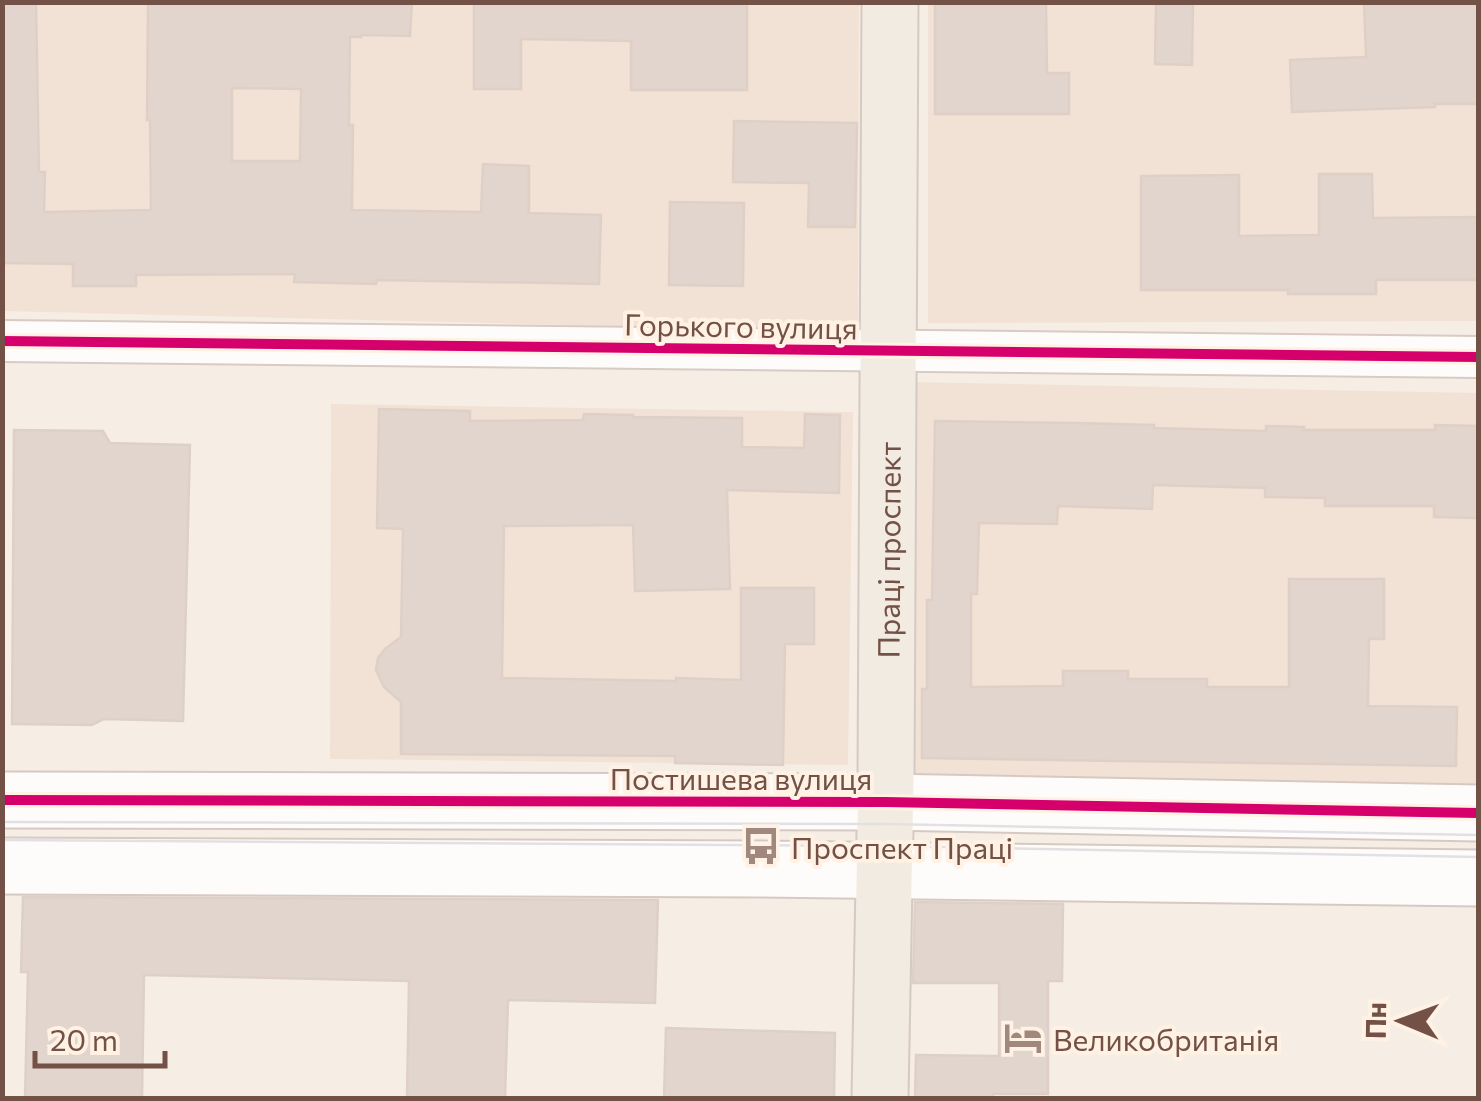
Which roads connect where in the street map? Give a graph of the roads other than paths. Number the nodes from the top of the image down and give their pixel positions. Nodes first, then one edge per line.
1 (890, 2) edge
2 (2, 341) edge
3 (888, 352) junction
4 (1478, 357) edge
5 (2, 800) edge
6 (885, 802) junction
7 (1478, 812) edge
8 (2, 866) edge
9 (883, 871) junction
10 (1478, 878) edge
11 (880, 1098) edge

1 - 3 main road, Праці проспект
2 - 3 street, Горького вулиця
3 - 4 street, Горького вулиця
3 - 6 main road, Праці проспект
5 - 6 street, Постишева вулиця
6 - 7 street, Постишева вулиця
6 - 9 main road, Праці проспект
8 - 9 street
9 - 10 street
9 - 11 main road, Праці проспект

